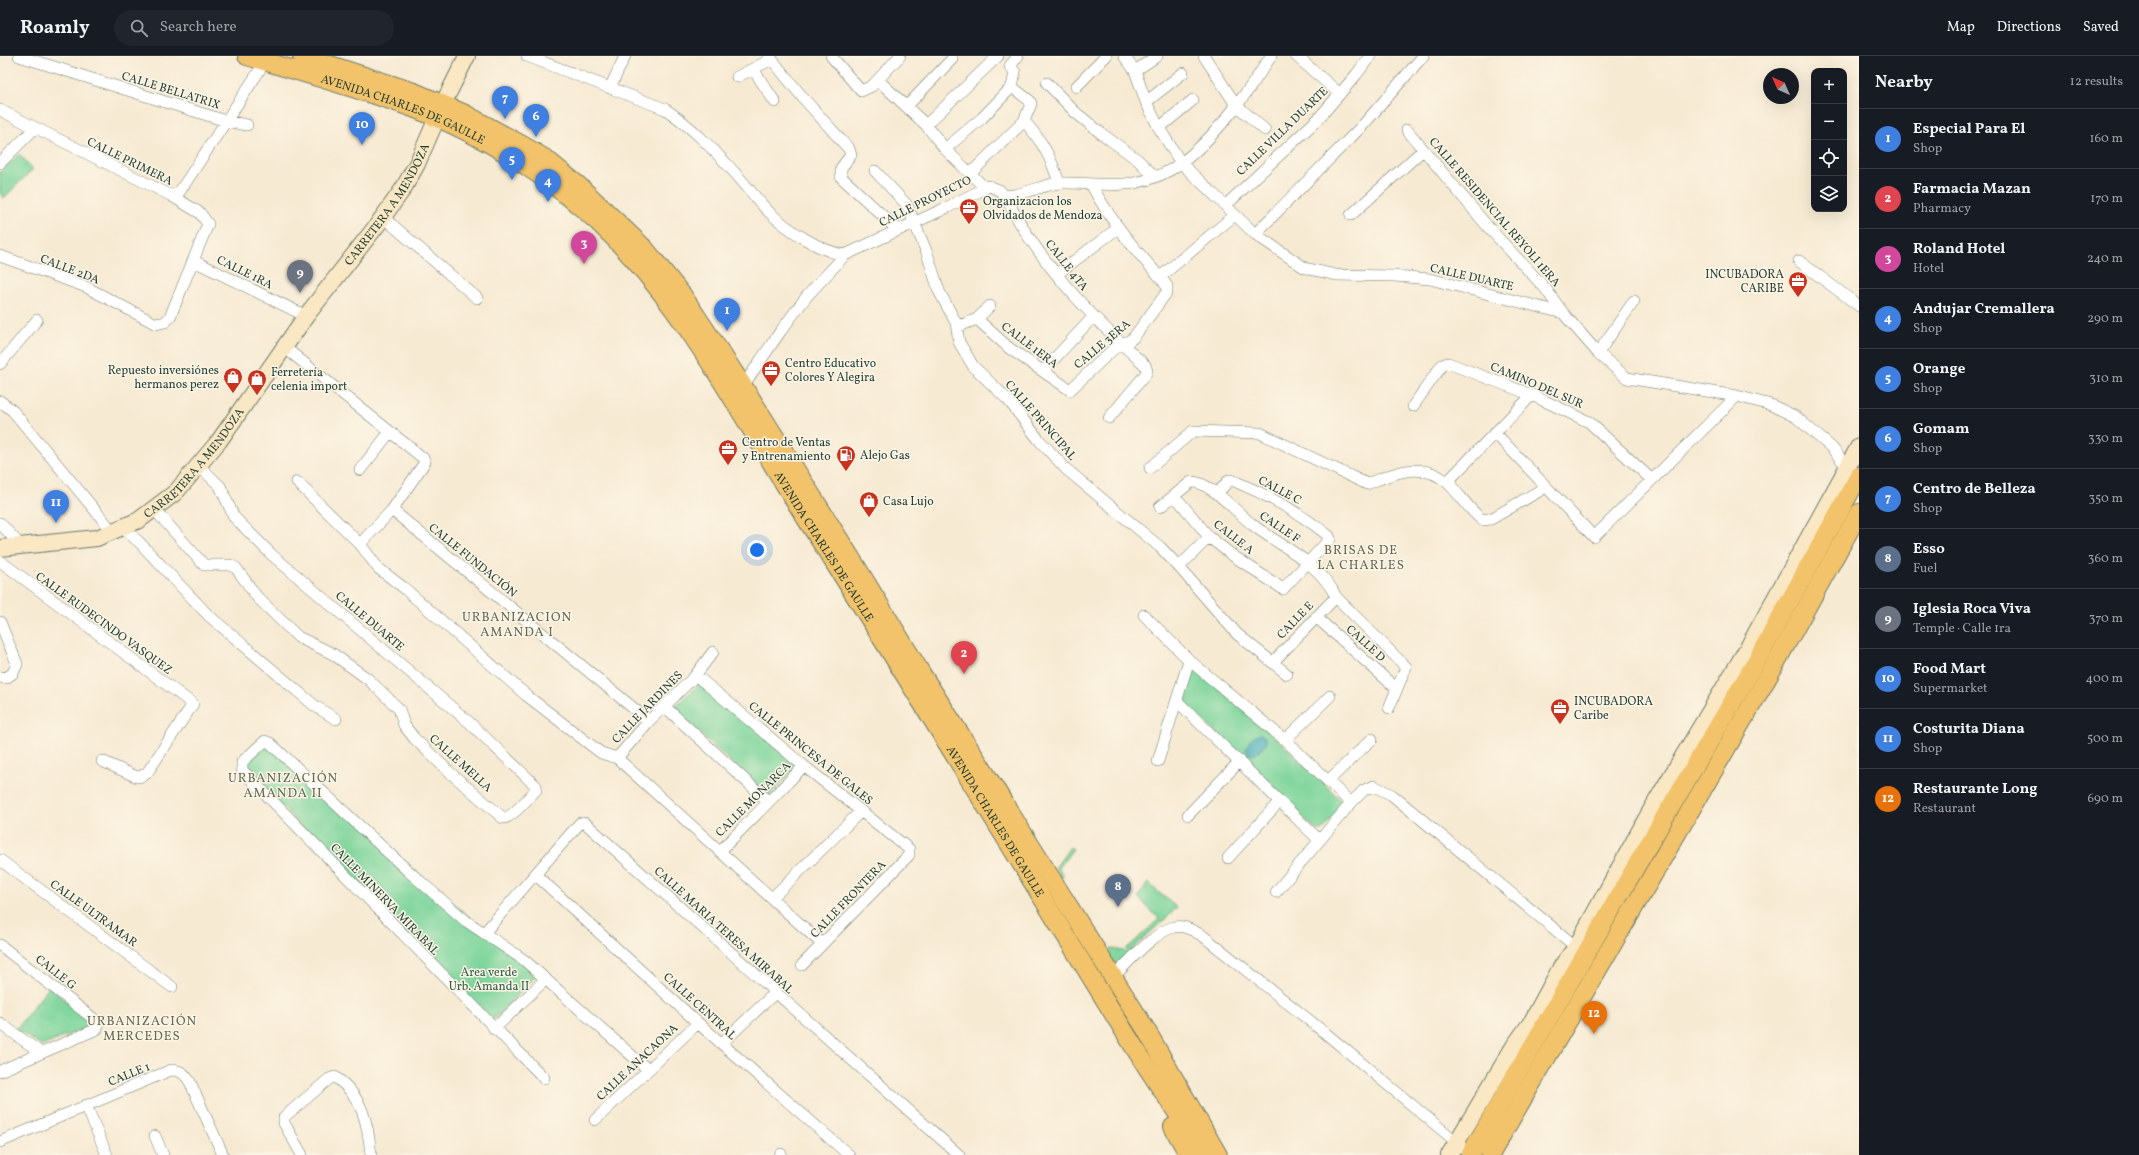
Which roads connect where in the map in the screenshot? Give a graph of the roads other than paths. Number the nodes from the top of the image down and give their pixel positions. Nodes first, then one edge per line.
1 (19, 56) edge
2 (247, 56) edge
3 (302, 56) edge
4 (467, 56) edge
5 (527, 56) edge
6 (625, 56) edge
7 (831, 56) edge
8 (900, 56) edge
9 (997, 56) edge
10 (1018, 56) edge
11 (1106, 56) edge
12 (1124, 56) edge
13 (1157, 56) edge
14 (1204, 56) edge
15 (1271, 56) edge
16 (1296, 56) edge
17 (1423, 56) edge
18 (1367, 57) edge
19 (770, 58) edge
20 (952, 59) dead end
21 (265, 62) junction
22 (1010, 66) junction
23 (753, 69) junction
24 (1134, 71) junction
25 (1183, 73) dead end
26 (737, 77) dead end
27 (878, 80) junction
28 (1047, 83) dead end
29 (1012, 86) junction
30 (1076, 87) dead end
31 (610, 88) junction
32 (1340, 94) junction
33 (1194, 100) dead end
34 (775, 102) dead end
35 (1146, 102) junction
36 (1236, 105) junction
37 (907, 106) junction
38 (0, 110) edge
39 (440, 111) junction
40 (226, 121) junction
41 (1024, 121) junction
42 (926, 124) junction
43 (247, 125) dead end
44 (35, 128) junction
45 (1160, 128) junction
46 (1265, 130) dead end
47 (1407, 130) dead end
48 (945, 149) junction
49 (1423, 150) junction
50 (0, 163) edge
51 (1181, 163) junction
52 (875, 171) dead end
53 (970, 174) junction
54 (1156, 178) junction
55 (1059, 183) junction
56 (1091, 184) junction
57 (984, 187) junction
58 (172, 196) junction
59 (1005, 196) junction
60 (1226, 205) junction
61 (1235, 215) junction
62 (1351, 215) dead end
63 (383, 217) junction
64 (913, 223) junction
65 (1118, 228) junction
66 (897, 229) junction
67 (1255, 234) junction
68 (845, 254) junction
69 (0, 256) edge
70 (1799, 261) dead end
71 (194, 262) junction
72 (1057, 274) junction
73 (1160, 277) junction
74 (477, 298) dead end
75 (1634, 301) dead end
76 (990, 306) dead end
77 (1859, 306) edge
78 (1563, 313) junction
79 (306, 316) junction
80 (1093, 317) junction
81 (977, 319) junction
82 (38, 320) dead end
83 (956, 323) junction
84 (1120, 343) junction
85 (284, 347) junction
86 (1598, 353) junction
87 (0, 364) edge
88 (720, 366) junction
89 (1043, 371) junction
90 (743, 386) junction
91 (1067, 390) joint
92 (1532, 395) junction
93 (1737, 396) junction
94 (0, 401) edge
95 (1413, 406) dead end
96 (1110, 418) dead end
97 (390, 432) junction
98 (1494, 433) junction
99 (1859, 446) edge
100 (199, 466) junction
101 (1150, 468) dead end
102 (360, 470) dead end
103 (1854, 474) edge
104 (1652, 480) junction
105 (297, 482) dead end
106 (1447, 482) junction
107 (1546, 487) junction
108 (1216, 494) junction
109 (1175, 496) junction
110 (802, 497) junction
111 (1160, 507) dead end
112 (154, 509) junction
113 (392, 510) junction
114 (0, 523) edge
115 (1856, 524) edge
116 (118, 530) junction
117 (1209, 537) junction
118 (360, 544) junction
119 (20, 545) junction
120 (0, 548) edge
121 (0, 561) edge
122 (1308, 564) junction
123 (1179, 567) junction
124 (1336, 596) junction
125 (1144, 615) dead end
126 (1316, 617) junction
127 (0, 622) edge
128 (713, 652) dead end
129 (1189, 660) junction
130 (1273, 662) junction
131 (1287, 674) dead end
132 (0, 677) edge
133 (696, 677) junction
134 (1397, 689) junction
135 (1330, 696) dead end
136 (1177, 701) junction
137 (664, 706) junction
138 (1389, 708) dead end
139 (336, 719) dead end
140 (650, 721) junction
141 (1372, 738) dead end
142 (1286, 740) junction
143 (617, 758) junction
144 (102, 761) dead end
145 (1158, 761) dead end
146 (1240, 761) junction
147 (804, 766) junction
148 (1328, 780) junction
149 (768, 801) junction
150 (1279, 802) junction
151 (1351, 803) junction
152 (862, 811) junction
153 (1188, 815) dead end
154 (503, 818) joint
155 (1319, 840) junction
156 (909, 849) joint
157 (720, 851) junction
158 (1228, 858) dead end
159 (0, 860) edge
160 (536, 875) junction
161 (1276, 892) dead end
162 (772, 898) junction
163 (484, 933) junction
164 (822, 944) junction
165 (0, 945) edge
166 (1581, 951) junction
167 (802, 965) dead end
168 (1112, 978) junction
169 (546, 979) junction
170 (172, 987) dead end
171 (775, 993) junction
172 (698, 1022) junction
173 (0, 1023) edge
174 (1145, 1028) junction
175 (494, 1029) junction
176 (1128, 1038) junction
177 (722, 1043) junction
178 (41, 1053) junction
179 (647, 1069) junction
180 (0, 1071) edge
181 (544, 1078) dead end
182 (86, 1105) junction
183 (1189, 1119) junction
184 (595, 1120) dead end
185 (155, 1136) dead end
186 (0, 1142) edge
187 (1453, 1149) edge
188 (1470, 1154) edge
189 (107, 1155) edge
190 (163, 1155) edge
191 (223, 1155) edge
192 (302, 1155) edge
193 (371, 1155) edge
194 (849, 1155) edge
195 (958, 1155) edge
196 (1189, 1155) edge
197 (1204, 1155) edge
198 (1218, 1155) edge
199 (1232, 1155) edge
200 (1490, 1155) edge

1 - 40 street, CALLE BELLATRIX
2 - 21 main road, AVENIDA CHARLES DE GAULLE
3 - 39 main road, AVENIDA CHARLES DE GAULLE
4 - 39 street, CARRETERA A MENDOZA
5 - 31 street
6 - 31 street
7 - 27 street
8 - 27 street
9 - 22 street
9 - 42 street
10 - 22 street
11 - 30 street
12 - 24 street, CALLE DUARTE
13 - 24 street
14 - 36 street
15 - 36 street
16 - 32 street
17 - 67 street
18 - 32 street, CALLE VILLA DUARTE
19 - 23 street
19 - 66 street
20 - 37 street
21 - 39 main road, AVENIDA CHARLES DE GAULLE
21 - 40 street
22 - 29 street
23 - 26 street
23 - 34 street
24 - 35 street, CALLE DUARTE
25 - 35 street
27 - 37 street
28 - 54 street
29 - 41 street
29 - 48 street
31 - 68 street
32 - 60 street, CALLE VILLA DUARTE
33 - 45 street
35 - 45 street, CALLE DUARTE
36 - 46 street
36 - 51 street
37 - 42 street
38 - 44 street, CALLE PRIMERA
39 - 63 street, CARRETERA A MENDOZA
39 - 88 main road, AVENIDA CHARLES DE GAULLE
40 - 43 street, CALLE BELLATRIX
40 - 58 street
41 - 53 street
41 - 55 street
42 - 48 street
44 - 50 street
44 - 58 street, CALLE PRIMERA
45 - 51 street, CALLE DUARTE
47 - 49 street, CALLE RESIDENCIAL REYOLI 1ERA
48 - 53 street
49 - 62 street
49 - 78 street, CALLE RESIDENCIAL REYOLI 1ERA
51 - 54 street
51 - 60 street, CALLE DUARTE
52 - 64 street, CALLE PRINCIPAL
53 - 57 street
54 - 56 street
55 - 56 street
55 - 59 street
56 - 65 street
57 - 59 street, CALLE PROYECTO
57 - 64 street, CALLE PROYECTO
58 - 71 street, CALLE PRIMERA
59 - 72 street, CALLE 4TA
60 - 61 street, CALLE DUARTE
61 - 67 street, CALLE DUARTE
61 - 73 street
63 - 74 street
63 - 79 street, CARRETERA A MENDOZA
64 - 66 street, CALLE PROYECTO
64 - 83 street, CALLE PRINCIPAL
65 - 72 street
65 - 73 street
66 - 68 street, CALLE PROYECTO
67 - 78 street, CALLE DUARTE
68 - 90 street, CALLE PROYECTO
69 - 71 street, CALLE 2DA
70 - 77 street
71 - 79 street, CALLE 1RA
72 - 80 street, CALLE 4TA
73 - 84 street, CALLE 3ERA
75 - 86 street
76 - 81 street
78 - 86 street
79 - 85 street, CARRETERA A MENDOZA
80 - 84 street, CALLE 4TA
80 - 89 street
81 - 83 street
81 - 89 street, CALLE 1ERA
82 - 87 street
83 - 123 street, CALLE PRINCIPAL
84 - 91 street, CALLE 3ERA
84 - 96 street, CALLE 4TA
85 - 97 street
85 - 100 street, CARRETERA A MENDOZA
86 - 93 street
88 - 90 main road, AVENIDA CHARLES DE GAULLE
88 - 110 main road, AVENIDA CHARLES DE GAULLE
89 - 91 street, CALLE 1ERA
90 - 110 main road, AVENIDA CHARLES DE GAULLE
92 - 95 street, CAMINO DEL SUR
92 - 98 street
92 - 104 street, CAMINO DEL SUR
93 - 103 street
93 - 104 street
94 - 116 street
97 - 102 street
97 - 113 street
98 - 106 street
98 - 107 street
99 - 103 street
100 - 112 street, CARRETERA A MENDOZA
100 - 154 street, CALLE DUARTE
101 - 106 street
103 - 166 main road
104 - 107 street
105 - 118 street
106 - 107 street
108 - 109 street, CALLE F
108 - 122 street, CALLE F
108 - 122 street, CALLE C
109 - 111 street, CALLE F
109 - 117 street, CALLE A
110 - 168 main road, AVENIDA CHARLES DE GAULLE
110 - 176 main road, AVENIDA CHARLES DE GAULLE
112 - 116 street, CARRETERA A MENDOZA
112 - 154 street, CALLE MELLA
113 - 118 street
113 - 140 street, CALLE FUNDACIÓN
114 - 119 street
115 - 200 main road
116 - 119 street, CARRETERA A MENDOZA
116 - 139 street
117 - 122 street, CALLE A
117 - 123 street
118 - 143 street
119 - 120 street, CARRETERA A MENDOZA
121 - 144 street, CALLE RUDECINDO VASQUEZ
122 - 124 street, CALLE F
123 - 130 street, CALLE PRINCIPAL
124 - 126 street, CALLE E
124 - 134 street, CALLE F
125 - 129 street
126 - 130 street, CALLE E
126 - 134 street, CALLE D
127 - 132 street
128 - 133 street, CALLE JARDINES
129 - 136 street
129 - 142 street
130 - 131 street, CALLE PRINCIPAL
133 - 137 street, CALLE JARDINES
133 - 147 street, CALLE PRINCESA DE GALES
134 - 138 street
135 - 142 street
136 - 145 street
136 - 146 street
137 - 140 street, CALLE JARDINES
137 - 149 street
140 - 143 street, CALLE JARDINES
141 - 148 street
142 - 148 street
143 - 157 street
146 - 150 street
146 - 153 street
147 - 149 street, CALLE MONARCA
147 - 152 street, CALLE PRINCESA DE GALES
148 - 151 street
149 - 157 street, CALLE MONARCA
150 - 155 street
150 - 158 street
151 - 155 street
151 - 166 street
152 - 156 street, CALLE PRINCESA DE GALES
152 - 162 street
155 - 161 street
156 - 164 street, CALLE FRONTERA
157 - 162 street
159 - 170 street, CALLE ULTRAMAR
160 - 163 street, CALLE MARIA TERESA MIRABAL
160 - 171 street, CALLE MARIA TERESA MIRABAL
160 - 172 street, CALLE CENTRAL
162 - 164 street
163 - 169 street
163 - 175 street, CALLE MINERVA MIRABAL
164 - 167 street, CALLE FRONTERA
165 - 178 street, CALLE G
166 - 187 street
166 - 188 main road
168 - 174 main road, AVENIDA CHARLES DE GAULLE
168 - 187 street
169 - 175 street
169 - 179 street
171 - 177 street
171 - 195 street, CALLE MARIA TERESA MIRABAL
172 - 177 street, CALLE CENTRAL
172 - 179 street, CALLE ANACAONA
173 - 178 street
174 - 183 main road, AVENIDA CHARLES DE GAULLE
174 - 199 main road
175 - 181 street, CALLE MINERVA MIRABAL
176 - 183 main road, AVENIDA CHARLES DE GAULLE
176 - 196 main road
177 - 194 street, CALLE CENTRAL
178 - 180 street
179 - 184 street, CALLE ANACAONA
182 - 186 street, CALLE 1
182 - 189 street
182 - 191 street, CALLE 1
183 - 197 main road, AVENIDA CHARLES DE GAULLE
183 - 198 main road, AVENIDA CHARLES DE GAULLE
185 - 190 street
187 - 188 street
192 - 193 street

